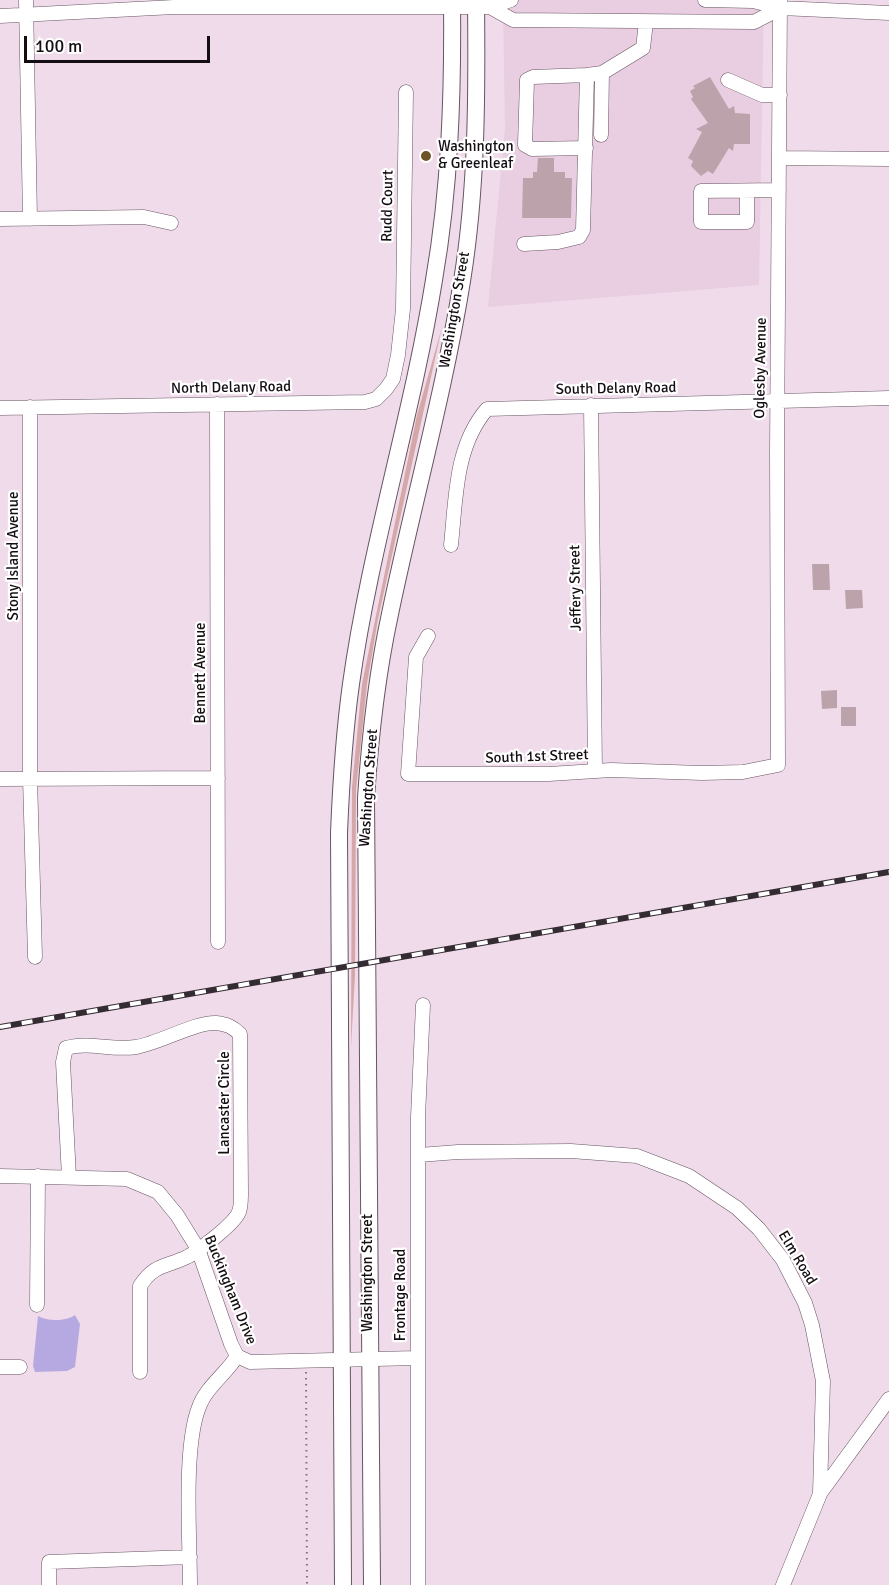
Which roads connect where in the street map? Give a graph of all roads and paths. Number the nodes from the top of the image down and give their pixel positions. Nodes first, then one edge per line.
1 (26, 0) edge
2 (511, 0) edge
3 (705, 0) edge
4 (174, 3) edge
5 (256, 3) edge
6 (452, 3) edge
7 (780, 4) edge
8 (481, 5) edge
9 (56, 6) edge
10 (889, 13) edge
11 (26, 14) junction
12 (0, 16) edge
13 (646, 22) junction
14 (602, 74) junction
15 (587, 75) junction
16 (728, 80) dead end
17 (406, 92) dead end
18 (780, 95) junction
19 (602, 135) dead end
20 (586, 148) junction
21 (779, 158) junction
22 (889, 159) edge
23 (779, 190) junction
24 (747, 191) dead end
25 (0, 219) edge
26 (30, 219) junction
27 (171, 223) dead end
28 (524, 243) dead end
29 (402, 319) joint
30 (889, 398) edge
31 (777, 401) junction
32 (217, 404) junction
33 (591, 405) junction
34 (30, 407) junction
35 (0, 408) edge
36 (451, 545) dead end
37 (428, 636) dead end
38 (779, 736) joint
39 (595, 771) junction
40 (30, 778) junction
41 (218, 778) junction
42 (0, 779) edge
43 (218, 942) dead end
44 (35, 957) dead end
45 (423, 1005) dead end
46 (419, 1155) junction
47 (0, 1176) edge
48 (38, 1176) junction
49 (69, 1177) junction
50 (198, 1249) junction
51 (37, 1305) dead end
52 (237, 1356) junction
53 (417, 1358) junction
54 (342, 1359) junction
55 (369, 1359) junction
56 (306, 1361) junction
57 (0, 1367) edge
58 (20, 1367) dead end
59 (140, 1372) dead end
60 (889, 1399) edge
61 (820, 1494) junction
62 (190, 1557) junction
63 (50, 1585) edge
64 (190, 1585) edge
65 (308, 1585) edge
66 (343, 1585) edge
67 (372, 1585) edge
68 (418, 1585) edge
69 (783, 1585) edge

1 - 11 street
2 - 8 street
3 - 7 street
4 - 5 street
4 - 9 street
5 - 6 street
6 - 8 street
6 - 54 main road, Washington Street
7 - 10 street
7 - 13 street
7 - 18 street, Oglesby Avenue
8 - 13 street
8 - 55 main road, Washington Street
9 - 11 street
11 - 12 street
11 - 26 street
13 - 14 street
14 - 15 street
14 - 19 street
15 - 20 street
15 - 20 street
16 - 18 street
17 - 29 street, Rudd Court
18 - 21 street, Oglesby Avenue
20 - 28 street
21 - 22 street
21 - 23 street, Oglesby Avenue
23 - 24 street
23 - 31 street, Oglesby Avenue
25 - 26 street
26 - 27 street
29 - 32 street, North Delany Road
30 - 31 street, South Delany Road
31 - 33 street, South Delany Road
31 - 38 street, Oglesby Avenue
32 - 34 street, North Delany Road
32 - 41 street, Bennett Avenue
33 - 36 street, South Delany Road
33 - 39 street, Jeffery Street
34 - 35 street, North Delany Road
34 - 40 street, Stony Island Avenue
37 - 39 street, South 1st Street
38 - 39 street, South 1st Street
40 - 41 street
40 - 42 street
40 - 44 street, Stony Island Avenue
41 - 43 street, Bennett Avenue
45 - 46 street, Frontage Road
46 - 53 street, Frontage Road
46 - 61 street, Elm Road
47 - 48 street, Buckingham Drive
48 - 49 street, Buckingham Drive
48 - 51 street
49 - 50 street, Buckingham Drive
49 - 50 street, Lancaster Circle
50 - 52 street, Buckingham Drive
50 - 59 street
52 - 56 street, Buckingham Drive
52 - 62 street
53 - 55 street, Buckingham Drive
53 - 68 street, Frontage Road
54 - 55 street, Buckingham Drive
54 - 56 street, Buckingham Drive
54 - 66 main road, Washington Street
55 - 67 main road, Washington Street
56 - 65 path
57 - 58 street
60 - 61 street
61 - 69 street, Elm Road
62 - 63 street
62 - 64 street

